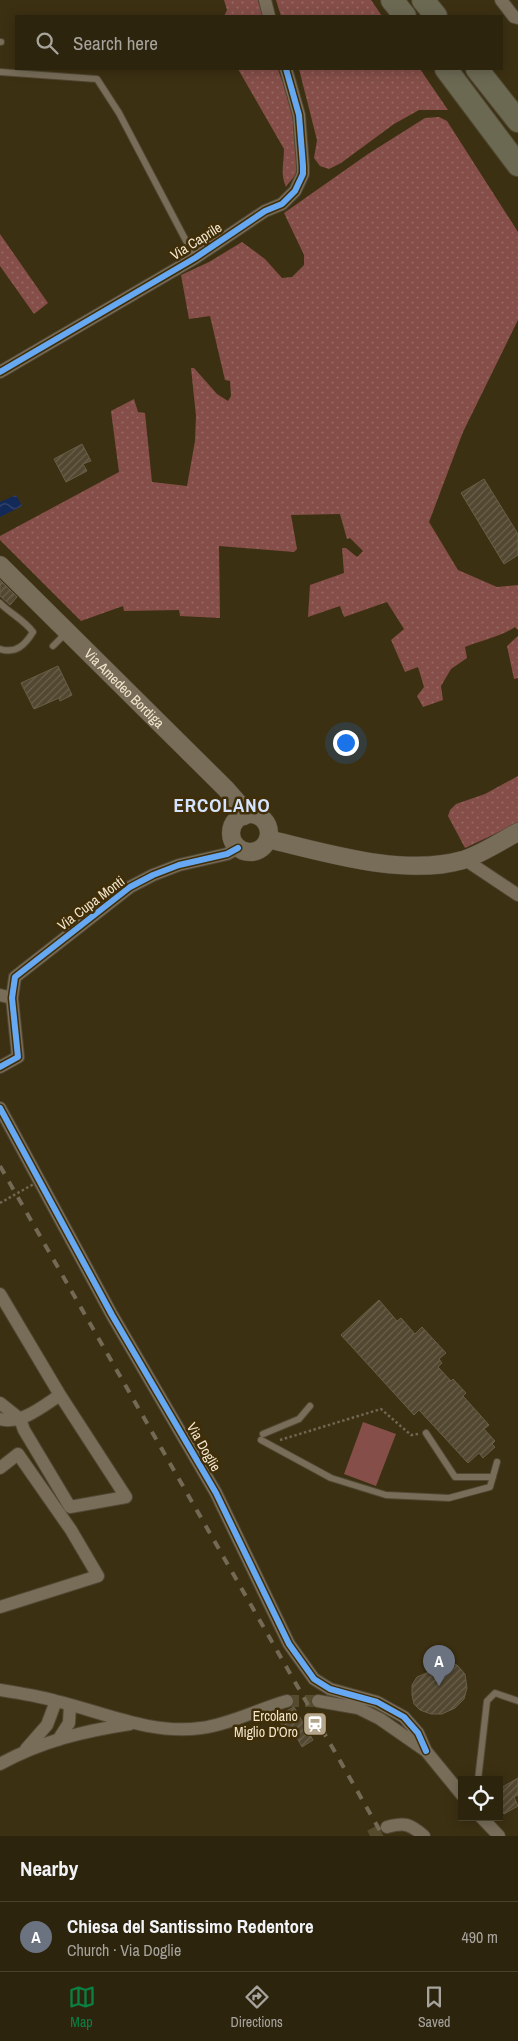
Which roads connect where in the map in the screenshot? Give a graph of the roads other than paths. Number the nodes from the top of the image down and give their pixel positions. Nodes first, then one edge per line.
1 (264, 0) edge
2 (392, 0) edge
3 (423, 0) edge
4 (501, 0) edge
5 (269, 15) edge
6 (404, 15) edge
7 (435, 15) edge
8 (518, 18) edge
9 (286, 70) edge
10 (447, 70) edge
11 (478, 70) edge
12 (0, 72) edge
13 (518, 121) edge
14 (489, 124) junction
15 (518, 165) edge
16 (518, 179) edge
17 (194, 258) junction
18 (0, 372) edge
19 (0, 565) edge
20 (0, 603) edge
21 (67, 632) junction
22 (53, 646) dead end
23 (0, 649) edge
24 (244, 816) junction
25 (518, 832) edge
26 (268, 839) junction
27 (238, 848) junction
28 (464, 860) junction
29 (518, 895) edge
30 (6, 996) edge
31 (0, 1067) edge
32 (0, 1108) edge
33 (0, 1294) edge
34 (60, 1395) junction
35 (0, 1403) edge
36 (310, 1406) dead end
37 (0, 1419) edge
38 (20, 1419) junction
39 (426, 1433) dead end
40 (497, 1462) dead end
41 (0, 1468) edge
42 (493, 1477) junction
43 (0, 1607) edge
44 (0, 1690) edge
45 (56, 1701) junction
46 (287, 1701) tunnel mouth
47 (318, 1701) tunnel mouth
48 (518, 1701) edge
49 (70, 1705) junction
50 (136, 1723) junction
51 (58, 1740) junction
52 (26, 1749) junction
53 (426, 1751) junction
54 (0, 1764) edge
55 (478, 1776) edge
56 (458, 1789) edge
57 (485, 1821) edge
58 (387, 1827) tunnel mouth
59 (424, 1836) edge
60 (499, 1836) edge

1 - 5 street
2 - 6 highway
3 - 7 highway
4 - 8 street
9 - 17 street, Via Caprile
10 - 14 highway
11 - 13 highway
12 - 17 lane
14 - 15 highway
14 - 16 highway
17 - 18 street, Via Caprile
19 - 21 street, Via Amedeo Bordiga
20 - 23 lane
21 - 22 lane
21 - 24 street, Via Amedeo Bordiga
24 - 26 street
24 - 27 street
25 - 28 street
26 - 27 street
26 - 28 street
27 - 30 street, Via Cupa Monti
28 - 29 street
30 - 31 street
32 - 53 street, Via Doglie
33 - 34 street
34 - 38 street
34 - 38 street
35 - 38 street
36 - 42 lane
37 - 38 street
39 - 42 lane
40 - 42 lane
41 - 43 street
44 - 45 street
45 - 49 street
45 - 52 street
46 - 50 street
47 - 53 street
48 - 55 lane
49 - 50 street
49 - 51 street
50 - 51 street
51 - 52 street
52 - 54 street
53 - 56 street
57 - 60 street
58 - 59 street

